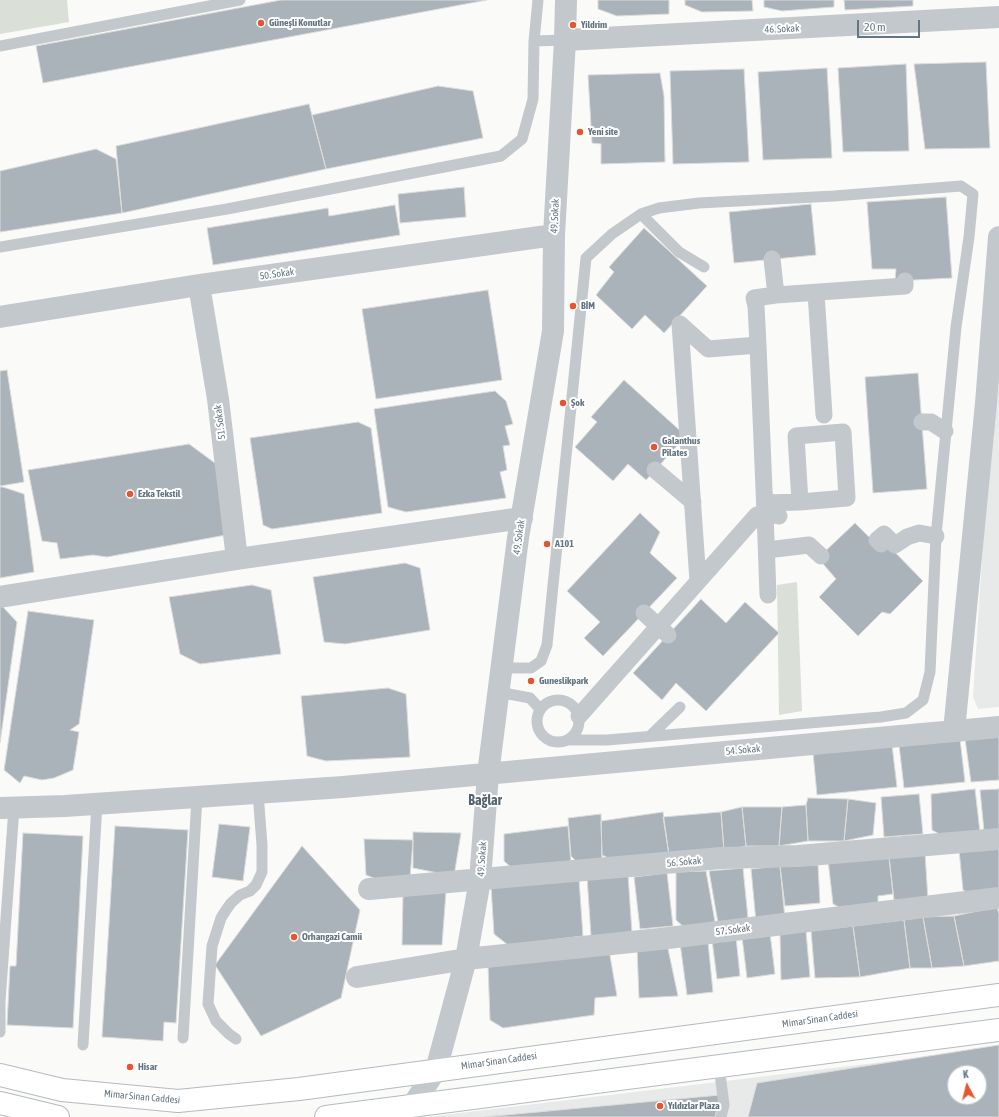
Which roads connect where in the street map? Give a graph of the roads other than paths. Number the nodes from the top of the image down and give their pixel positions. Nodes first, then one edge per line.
1 (240, 0) edge
2 (538, 0) edge
3 (566, 0) edge
4 (999, 18) edge
5 (565, 40) junction
6 (534, 41) junction
7 (0, 46) edge
8 (641, 214) junction
9 (554, 235) junction
10 (999, 237) edge
11 (0, 246) edge
12 (772, 259) dead end
13 (704, 267) dead end
14 (905, 281) dead end
15 (199, 285) junction
16 (816, 292) junction
17 (776, 295) junction
18 (0, 317) edge
19 (758, 345) junction
20 (824, 415) dead end
21 (922, 422) dead end
22 (945, 431) junction
23 (655, 470) dead end
24 (693, 502) junction
25 (800, 502) junction
26 (770, 511) junction
27 (522, 518) junction
28 (936, 536) junction
29 (881, 544) dead end
30 (767, 550) junction
31 (821, 556) dead end
32 (237, 559) junction
33 (698, 581) junction
34 (768, 595) dead end
35 (0, 597) edge
36 (644, 613) dead end
37 (664, 630) junction
38 (501, 668) junction
39 (498, 692) junction
40 (680, 707) dead end
41 (540, 709) junction
42 (579, 716) junction
43 (999, 727) edge
44 (954, 731) junction
45 (650, 736) junction
46 (568, 740) junction
47 (488, 774) junction
48 (258, 793) junction
49 (197, 797) junction
50 (97, 803) junction
51 (7, 808) edge
52 (999, 839) edge
53 (480, 880) junction
54 (369, 890) dead end
55 (999, 898) edge
56 (466, 959) junction
57 (357, 977) dead end
58 (999, 995) edge
59 (999, 1030) edge
60 (0, 1032) edge
61 (183, 1038) dead end
62 (236, 1039) dead end
63 (83, 1045) dead end
64 (719, 1066) junction
65 (436, 1070) junction
66 (0, 1075) edge
67 (0, 1103) edge
68 (411, 1111) edge
69 (58, 1117) edge
70 (326, 1117) edge
71 (721, 1117) edge

1 - 7 lane
2 - 6 lane
3 - 5 street, 49. Sokak
4 - 5 street, 46. Sokak
5 - 6 lane
5 - 9 street, 49. Sokak
6 - 11 lane
8 - 13 lane
8 - 22 lane
8 - 38 lane
9 - 15 street, 50. Sokak
9 - 27 street, 49. Sokak
10 - 44 street
12 - 17 street
14 - 16 street
15 - 18 street, 50. Sokak
15 - 32 street, 51. Sokak
16 - 17 street
16 - 20 street
17 - 19 street
19 - 24 street
19 - 26 street
21 - 22 street
22 - 28 lane
23 - 24 street
24 - 33 street
25 - 25 street
25 - 26 street
26 - 30 street
26 - 33 street
27 - 32 street
27 - 38 street, 49. Sokak
28 - 29 street
28 - 45 lane
30 - 31 street
30 - 34 street
32 - 35 street
33 - 37 street
36 - 37 street
37 - 42 street
38 - 39 street, 49. Sokak
39 - 41 lane
39 - 47 street, 49. Sokak
40 - 45 lane
41 - 42 lane
41 - 46 lane
42 - 46 lane
43 - 44 street, 54. Sokak
44 - 47 street, 54. Sokak
45 - 46 lane
47 - 48 street, 54. Sokak
47 - 53 street, 49. Sokak
48 - 49 street, 54. Sokak
48 - 62 lane
49 - 50 street, 54. Sokak
49 - 61 lane
50 - 51 street, 54. Sokak
50 - 63 lane
51 - 60 lane
52 - 53 street, 56. Sokak
53 - 54 street, 56. Sokak
53 - 56 street, 49. Sokak
55 - 56 street, 57. Sokak
56 - 57 street, 57. Sokak
56 - 65 street, 49. Sokak
58 - 65 main road, Mimar Sinan Caddesi
59 - 64 main road
64 - 68 main road
64 - 71 lane
65 - 66 main road, Mimar Sinan Caddesi
65 - 68 street, 49. Sokak
67 - 69 main road
68 - 70 main road

